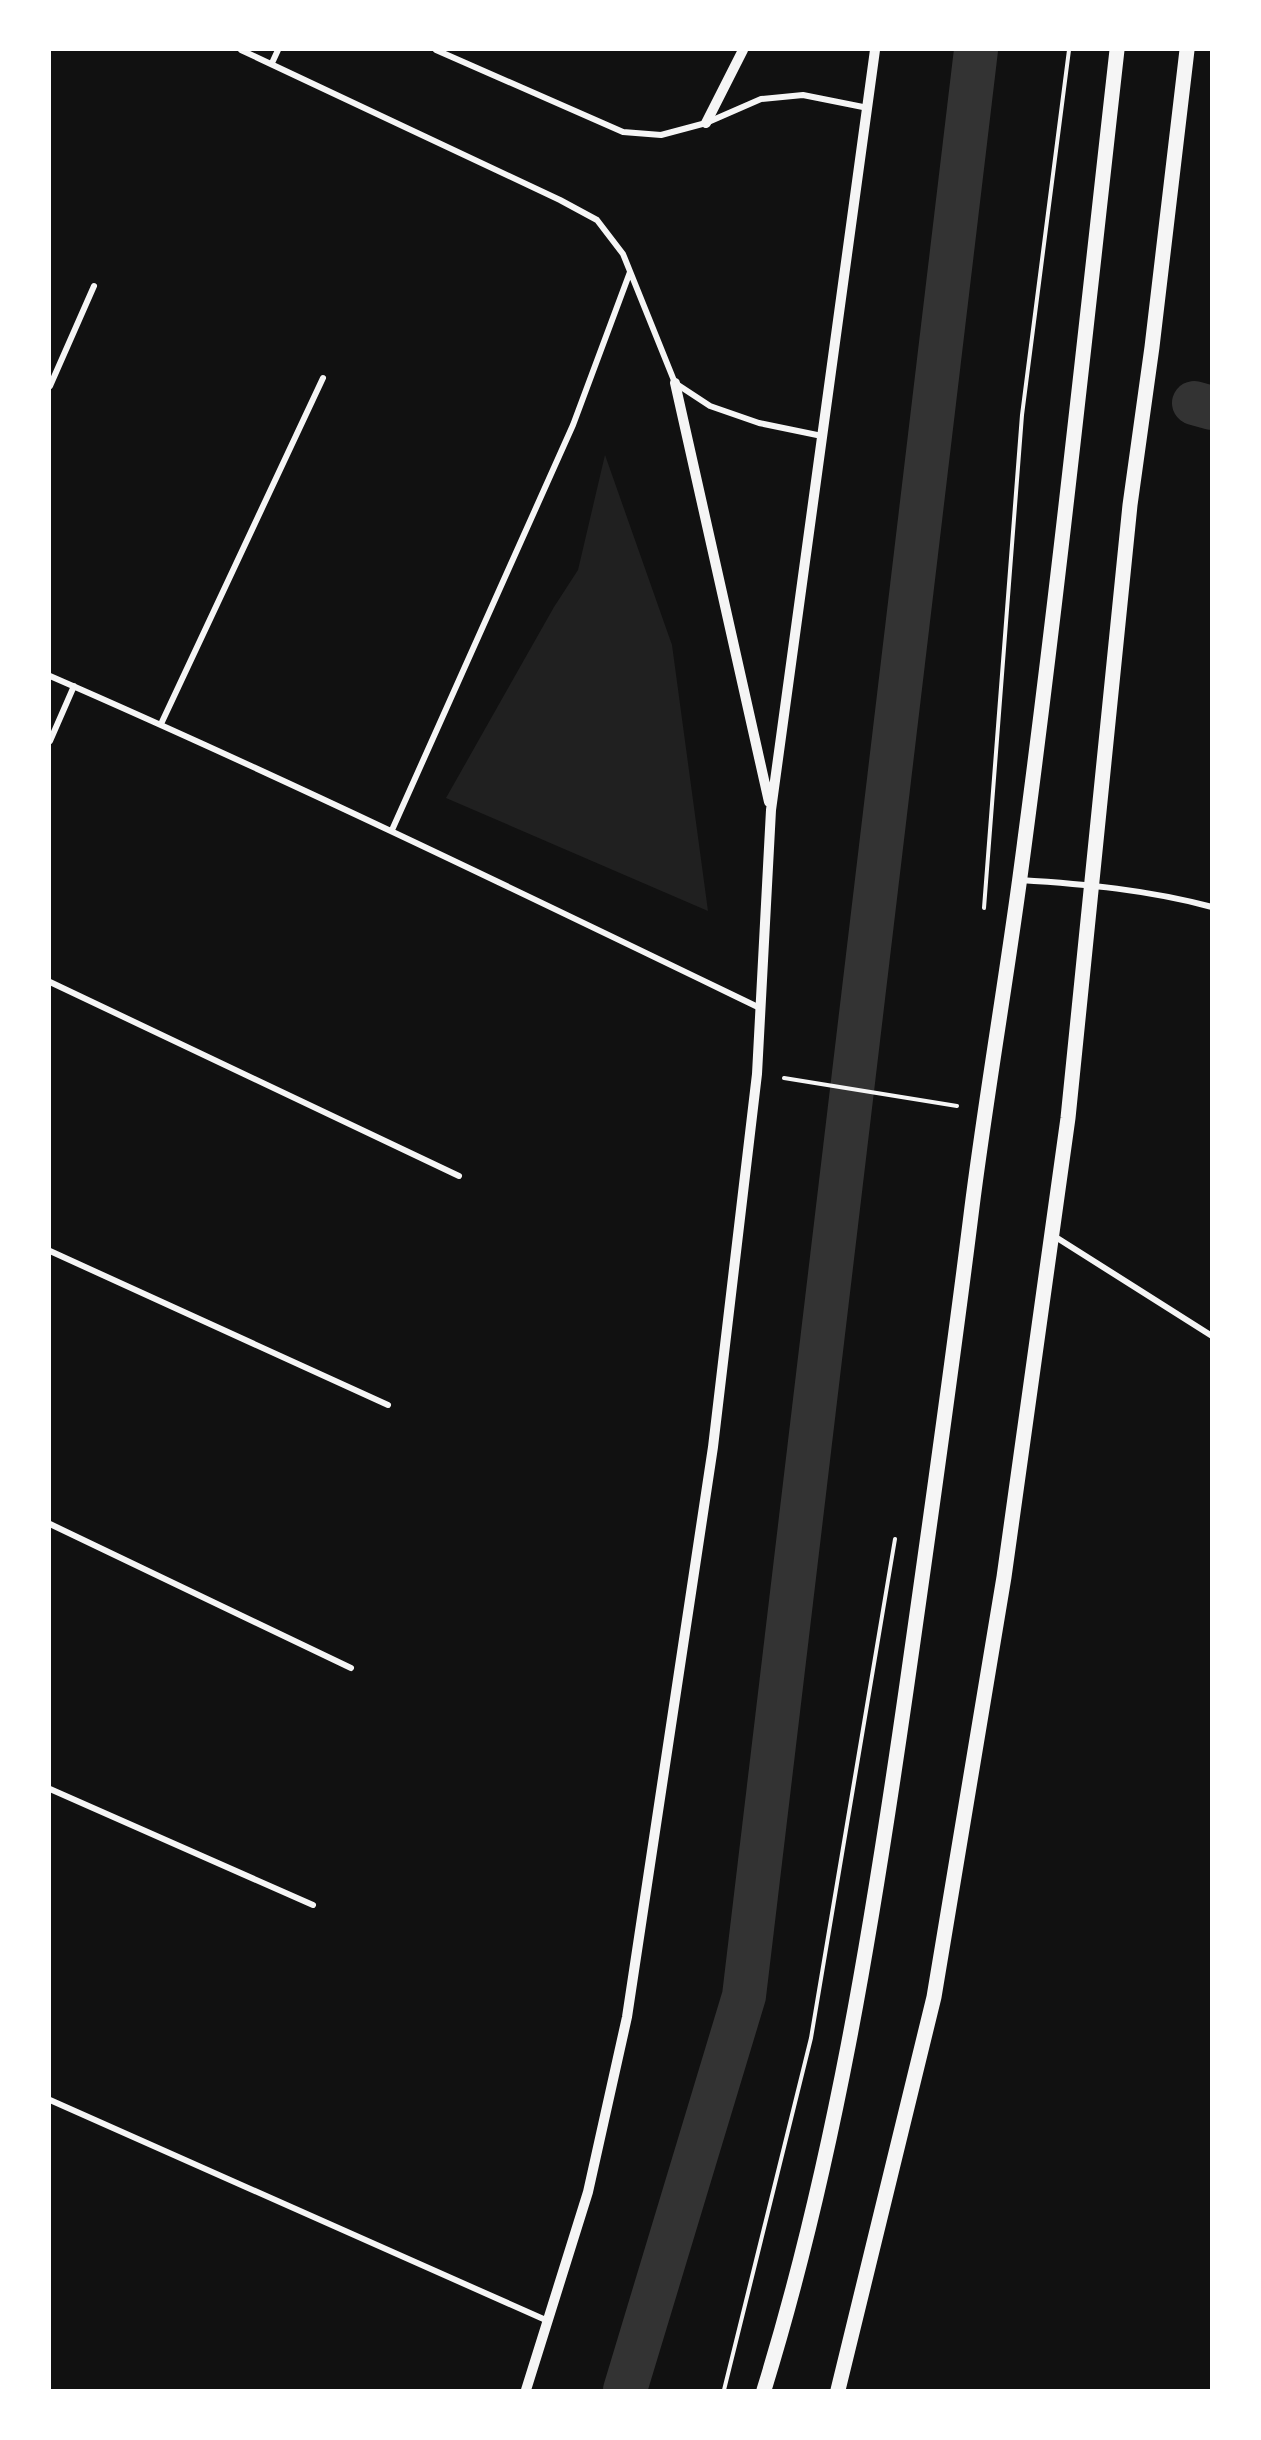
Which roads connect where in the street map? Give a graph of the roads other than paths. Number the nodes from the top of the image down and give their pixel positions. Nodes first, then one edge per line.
1 (241, 50) edge
2 (278, 50) edge
3 (436, 50) edge
4 (743, 50) edge
5 (875, 50) edge
6 (1117, 50) edge
7 (1187, 50) edge
8 (272, 63) junction
9 (869, 109) junction
10 (706, 123) junction
11 (630, 272) junction
12 (94, 286) dead end
13 (323, 378) dead end
14 (675, 383) junction
15 (50, 386) edge
16 (822, 435) junction
17 (50, 676) edge
18 (74, 686) junction
19 (161, 724) junction
20 (50, 741) edge
21 (771, 810) junction
22 (392, 830) junction
23 (1019, 880) junction
24 (1090, 884) junction
25 (1212, 907) edge
26 (50, 982) edge
27 (760, 1008) junction
28 (459, 1176) dead end
29 (1051, 1234) junction
30 (50, 1251) edge
31 (1212, 1336) edge
32 (388, 1405) dead end
33 (50, 1524) edge
34 (351, 1668) dead end
35 (50, 1789) edge
36 (313, 1905) dead end
37 (50, 2100) edge
38 (548, 2321) junction
39 (526, 2391) edge
40 (764, 2391) edge
41 (838, 2391) edge

1 - 8 street
2 - 8 street
3 - 10 street
4 - 10 street
5 - 9 street
6 - 23 main road
7 - 24 main road
8 - 11 street
9 - 10 street
9 - 16 street
11 - 14 street
11 - 22 street
12 - 15 street
13 - 19 street
14 - 16 street
14 - 21 street
16 - 21 street
17 - 18 street
18 - 19 street
18 - 20 street
19 - 22 street
21 - 27 street
22 - 27 street
23 - 24 street
23 - 40 main road
24 - 25 street
24 - 29 main road
26 - 28 street
27 - 38 street
29 - 31 street
29 - 41 main road
30 - 32 street
33 - 34 street
35 - 36 street
37 - 38 street
38 - 39 street

